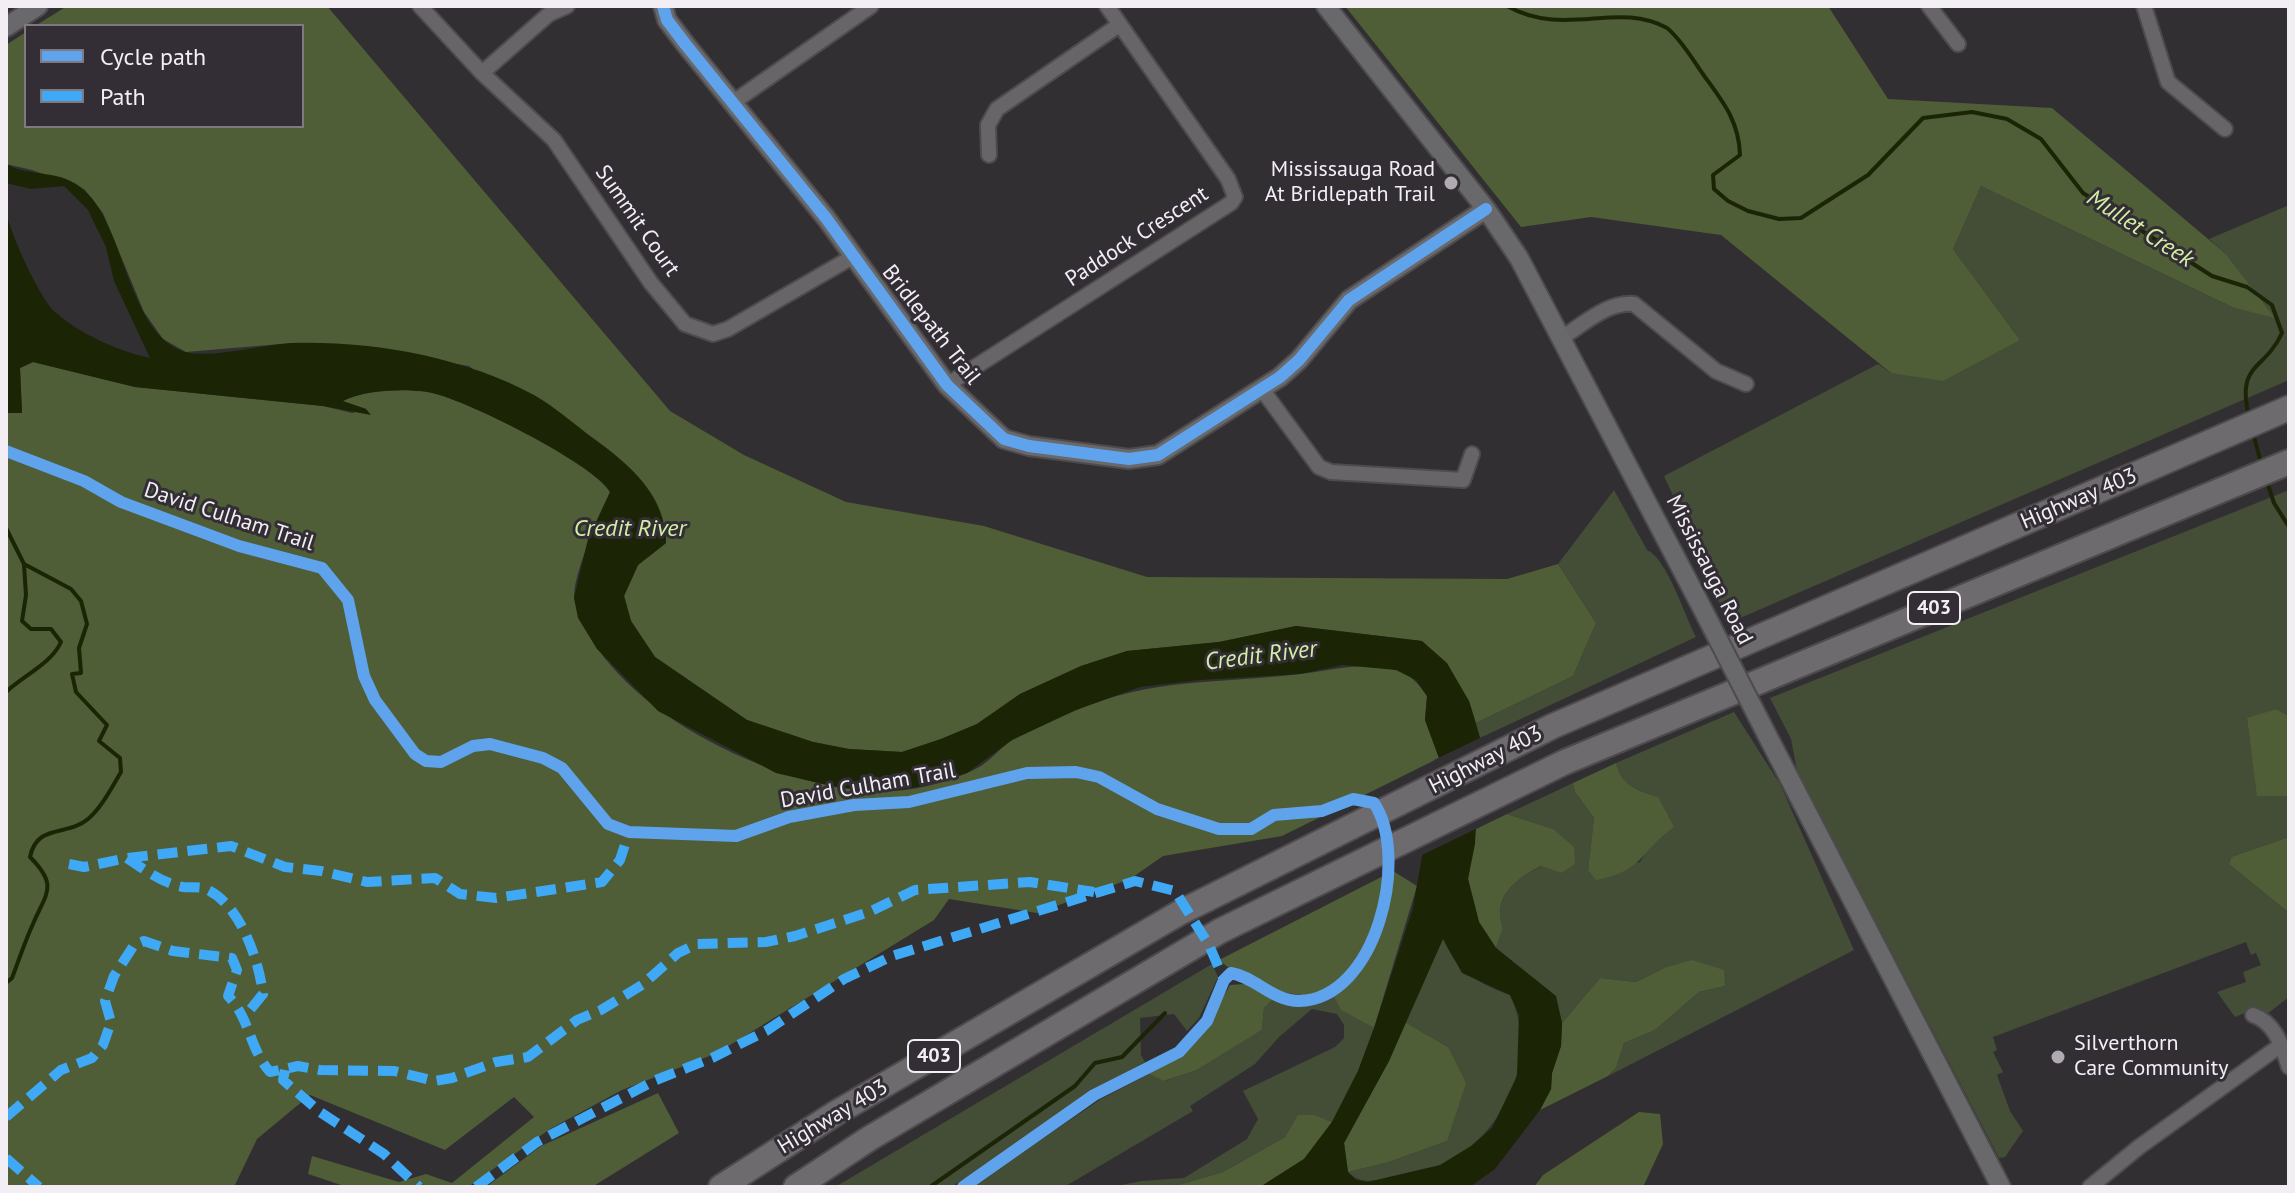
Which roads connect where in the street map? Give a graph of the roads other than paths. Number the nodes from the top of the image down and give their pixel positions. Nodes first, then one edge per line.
1 (38, 6) edge
2 (420, 6) edge
3 (567, 6) edge
4 (663, 6) edge
5 (871, 6) edge
6 (1107, 6) edge
7 (1326, 6) edge
8 (1929, 6) edge
9 (2144, 6) edge
10 (1119, 25) junction
11 (6, 27) edge
12 (1958, 44) dead end
13 (482, 73) junction
14 (735, 101) junction
15 (2225, 129) dead end
16 (989, 155) dead end
17 (1486, 209) junction
18 (854, 256) junction
19 (1563, 337) junction
20 (1746, 384) dead end
21 (947, 385) junction
22 (1261, 388) junction
23 (2287, 409) edge
24 (1472, 454) dead end
25 (2289, 462) edge
26 (2253, 1015) dead end
27 (2281, 1045) junction
28 (2289, 1067) edge
29 (721, 1187) edge
30 (796, 1187) edge
31 (2001, 1187) edge
32 (2090, 1187) edge

1 - 11 main road
2 - 13 street, Summit Court
3 - 13 street
4 - 14 main road, Bridlepath Trail
5 - 14 street
6 - 10 street, Paddock Crescent
7 - 17 main road, Mississauga Road
8 - 12 street
9 - 15 street
10 - 16 street
10 - 21 street, Paddock Crescent
13 - 18 street, Summit Court
14 - 18 main road, Bridlepath Trail
17 - 19 main road, Mississauga Road
17 - 22 main road, Bridlepath Trail
18 - 21 main road, Bridlepath Trail
19 - 20 street
19 - 31 main road, Mississauga Road, bridge
21 - 22 main road, Bridlepath Trail
22 - 24 street
23 - 29 highway, Highway 403 / 403
25 - 30 highway, Highway 403 / 403
26 - 27 street
27 - 28 street
27 - 32 street

